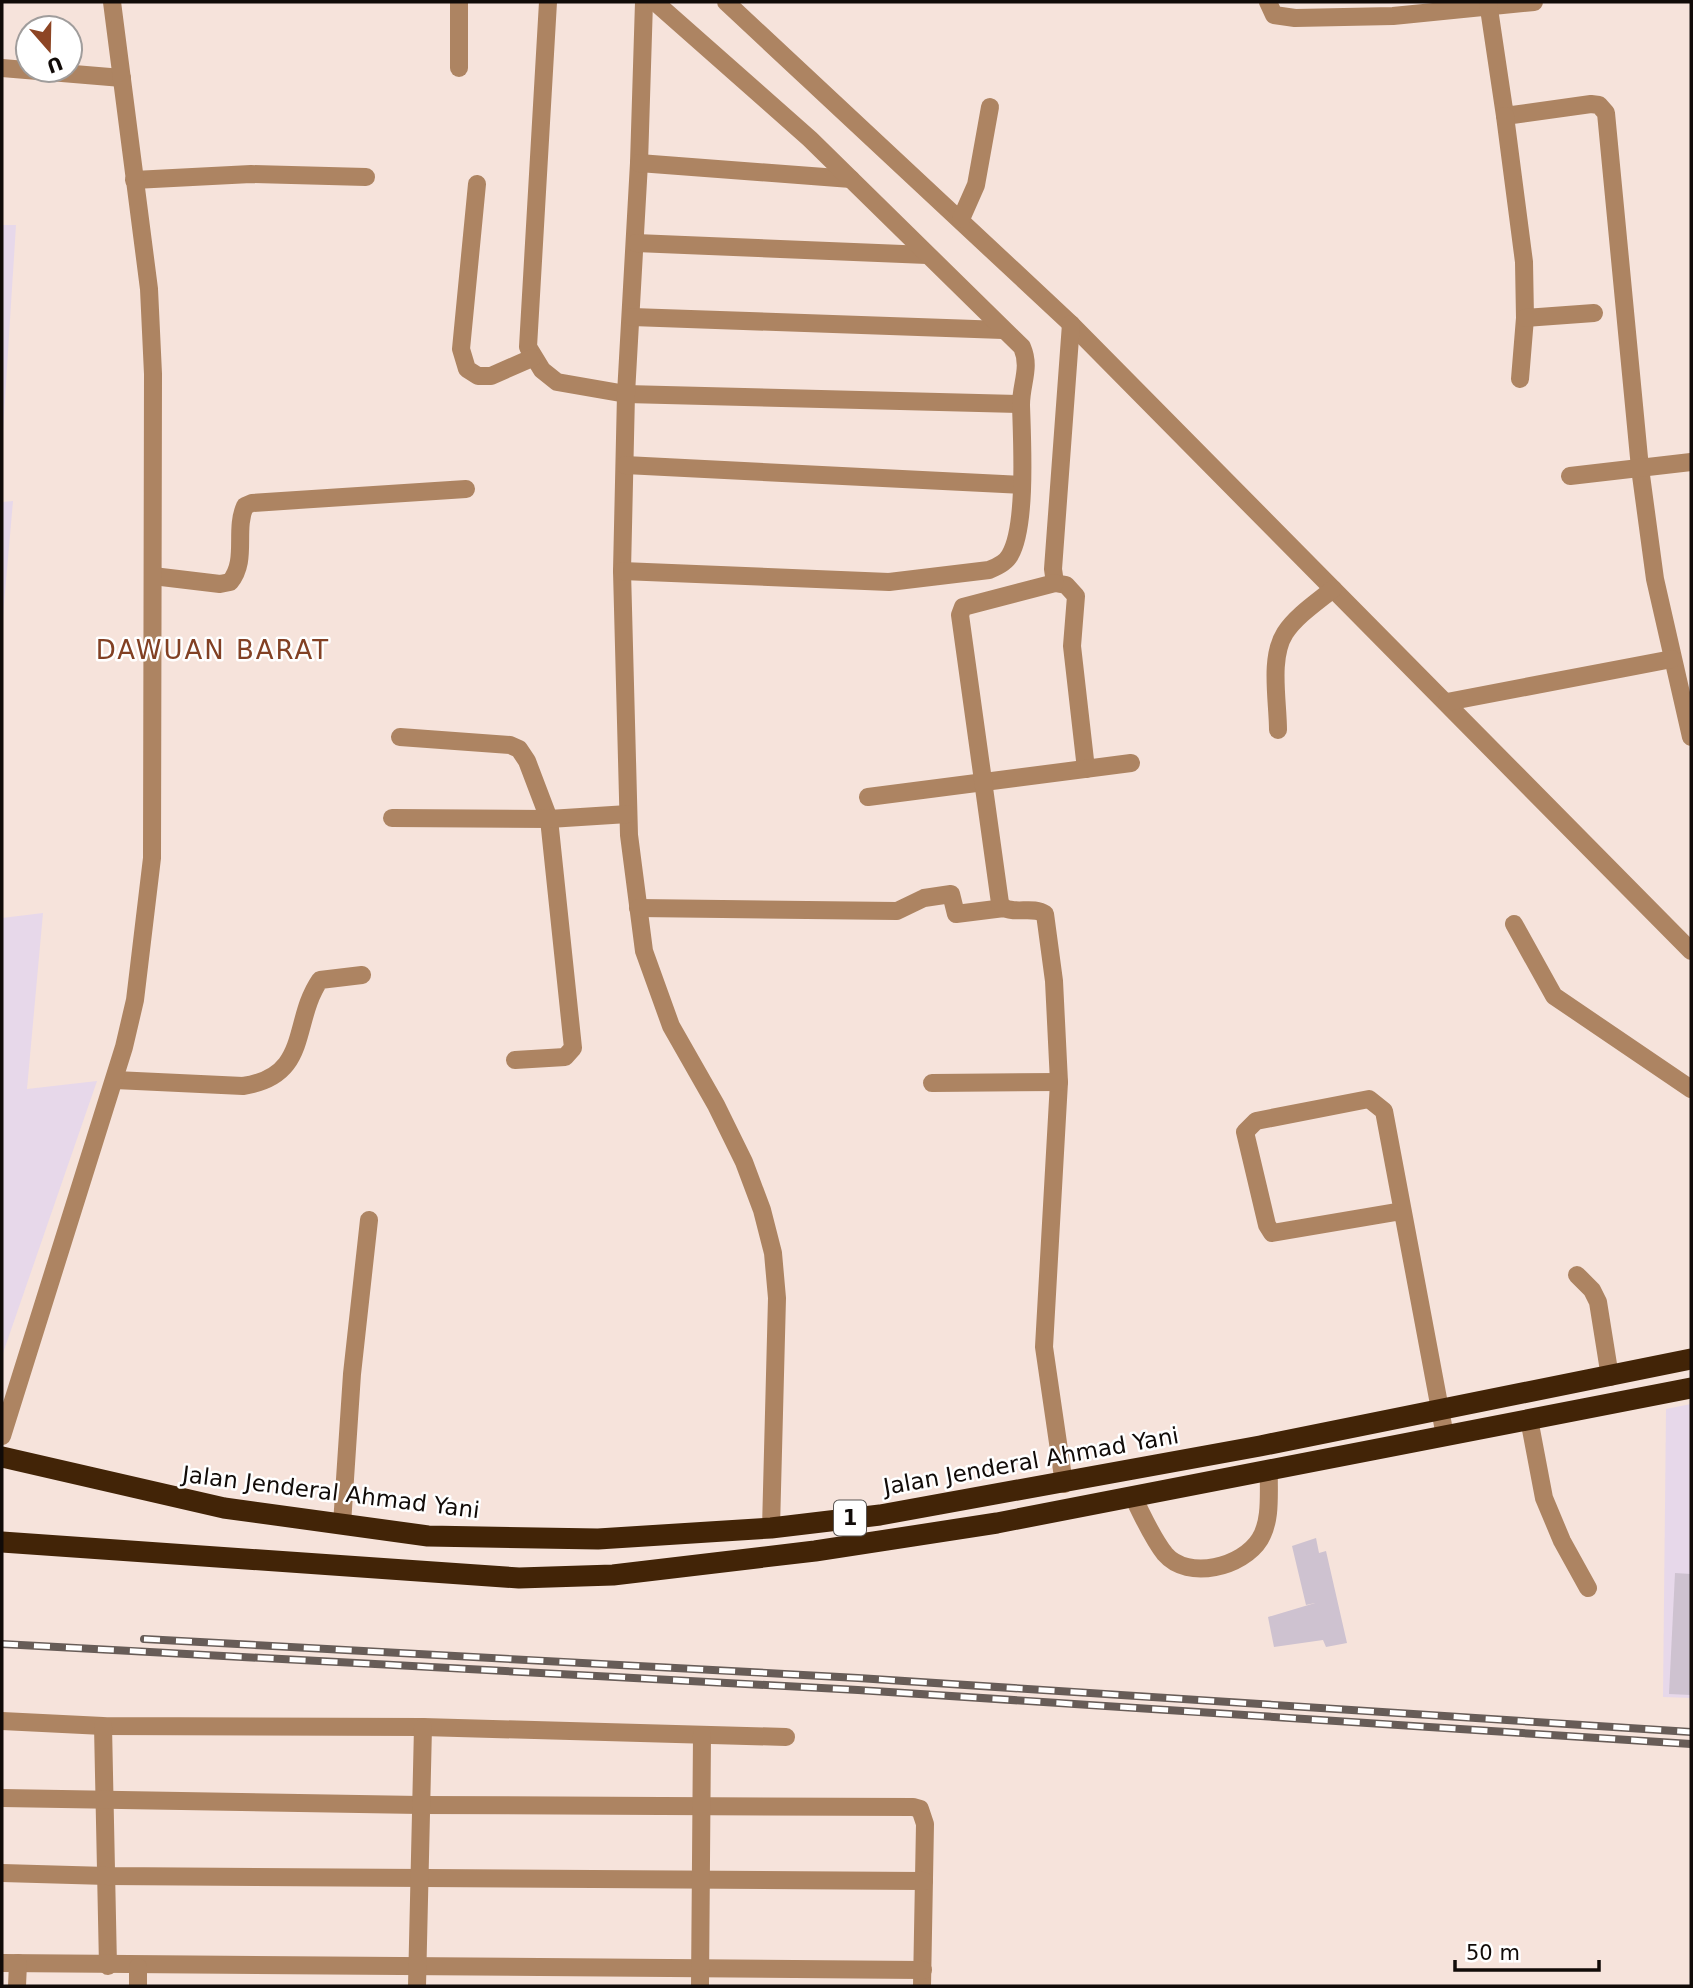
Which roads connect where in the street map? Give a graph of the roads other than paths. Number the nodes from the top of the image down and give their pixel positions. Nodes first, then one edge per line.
1 (112, 2) edge
2 (459, 2) edge
3 (548, 2) edge
4 (644, 2) edge
5 (655, 2) edge
6 (726, 2) edge
7 (1268, 2) edge
8 (1534, 2) edge
9 (1488, 5) edge
10 (2, 68) edge
11 (459, 68) dead end
12 (122, 78) junction
13 (990, 107) dead end
14 (1505, 116) junction
15 (639, 163) junction
16 (366, 177) dead end
17 (851, 179) junction
18 (134, 180) junction
19 (477, 184) dead end
20 (961, 219) junction
21 (636, 243) junction
22 (928, 255) junction
23 (1594, 313) dead end
24 (632, 317) junction
25 (1525, 318) junction
26 (1071, 324) junction
27 (1003, 330) junction
28 (532, 358) junction
29 (1520, 379) dead end
30 (626, 394) junction
31 (1021, 404) junction
32 (1691, 462) edge
33 (625, 465) junction
34 (1640, 468) junction
35 (1570, 476) dead end
36 (1021, 485) junction
37 (466, 489) dead end
38 (622, 571) junction
39 (153, 576) junction
40 (1055, 583) junction
41 (1333, 589) junction
42 (1672, 659) junction
43 (1447, 702) junction
44 (1278, 730) dead end
45 (400, 737) dead end
46 (1691, 737) edge
47 (1131, 764) dead end
48 (1086, 769) junction
49 (982, 782) junction
50 (868, 797) dead end
51 (628, 814) junction
52 (392, 818) dead end
53 (549, 819) junction
54 (638, 908) junction
55 (1004, 908) junction
56 (1514, 924) dead end
57 (1683, 935) edge
58 (1691, 951) edge
59 (362, 975) dead end
60 (515, 1060) dead end
61 (115, 1080) junction
62 (1059, 1082) junction
63 (932, 1083) dead end
64 (1691, 1089) edge
65 (1402, 1212) junction
66 (369, 1220) dead end
67 (1577, 1275) dead end
68 (1691, 1359) edge
69 (1610, 1377) junction
70 (1691, 1388) edge
71 (1442, 1407) junction
72 (1529, 1419) junction
73 (2, 1436) edge
74 (1445, 1436) junction
75 (2, 1457) edge
76 (1269, 1469) junction
77 (1064, 1484) junction
78 (1133, 1497) junction
79 (342, 1524) junction
80 (771, 1528) junction
81 (2, 1542) edge
82 (1588, 1588) dead end
83 (2, 1721) edge
84 (103, 1726) junction
85 (423, 1727) junction
86 (702, 1735) junction
87 (786, 1737) dead end
88 (2, 1798) edge
89 (107, 1800) junction
90 (419, 1805) junction
91 (702, 1806) junction
92 (2, 1873) edge
93 (107, 1876) junction
94 (419, 1876) junction
95 (702, 1880) junction
96 (924, 1881) junction
97 (10, 1963) edge
98 (417, 1965) junction
99 (108, 1966) junction
100 (138, 1966) junction
101 (700, 1978) edge
102 (922, 1978) edge
103 (17, 1986) edge
104 (138, 1986) edge
105 (417, 1986) edge

1 - 12 street
2 - 11 street
3 - 28 street
4 - 15 street
5 - 17 street
6 - 20 street
7 - 9 street
8 - 9 street
9 - 14 street
10 - 12 street
12 - 18 street
13 - 20 street
14 - 25 street
14 - 34 street
15 - 17 street
15 - 21 street
16 - 18 street
17 - 22 street
18 - 39 street
19 - 28 street
20 - 26 street
21 - 22 street
21 - 24 street
22 - 27 street
23 - 25 street
24 - 27 street
24 - 30 street
25 - 29 street
26 - 40 street
26 - 41 street
27 - 31 street
28 - 30 street
30 - 31 street
30 - 33 street
31 - 36 street
32 - 34 street
33 - 36 street
33 - 38 street
34 - 35 street
34 - 42 street
36 - 38 street
37 - 39 street
38 - 51 street
39 - 61 street
40 - 48 street
40 - 49 street
41 - 43 street
41 - 44 street
42 - 43 street
42 - 46 street
43 - 57 street
45 - 53 street
47 - 48 street
48 - 49 street
49 - 50 street
49 - 55 street
51 - 53 street
51 - 54 street
52 - 53 street
53 - 60 street
54 - 55 street
54 - 80 street
55 - 62 street
56 - 64 street
57 - 58 street
59 - 61 street
61 - 73 street
62 - 63 street
62 - 77 street
65 - 65 street
65 - 71 street
66 - 79 street
67 - 69 street
68 - 69 highway, Jalan Jenderal Ahmad Yani / 1
69 - 71 highway, Jalan Jenderal Ahmad Yani / 1
70 - 72 highway, 1
71 - 74 street
71 - 77 highway, Jalan Jenderal Ahmad Yani / 1
72 - 74 highway, 1
72 - 82 street
74 - 76 highway, 1
75 - 79 highway, Jalan Jenderal Ahmad Yani / 1
76 - 78 highway, 1
76 - 78 street
77 - 80 highway, Jalan Jenderal Ahmad Yani / 1
78 - 81 highway, 1
79 - 80 highway, Jalan Jenderal Ahmad Yani / 1
83 - 84 street
84 - 85 street
84 - 89 street
85 - 86 street
85 - 90 street
86 - 87 street
86 - 91 street
88 - 89 street
89 - 90 street
89 - 93 street
90 - 91 street
90 - 94 street
91 - 95 street
91 - 96 street
92 - 93 street
93 - 94 street
93 - 99 street
94 - 95 street
94 - 98 street
95 - 96 street
95 - 101 street
96 - 102 street
97 - 99 street
97 - 103 street
98 - 100 street
98 - 101 street
98 - 105 street
99 - 100 street
100 - 104 street
101 - 102 street

